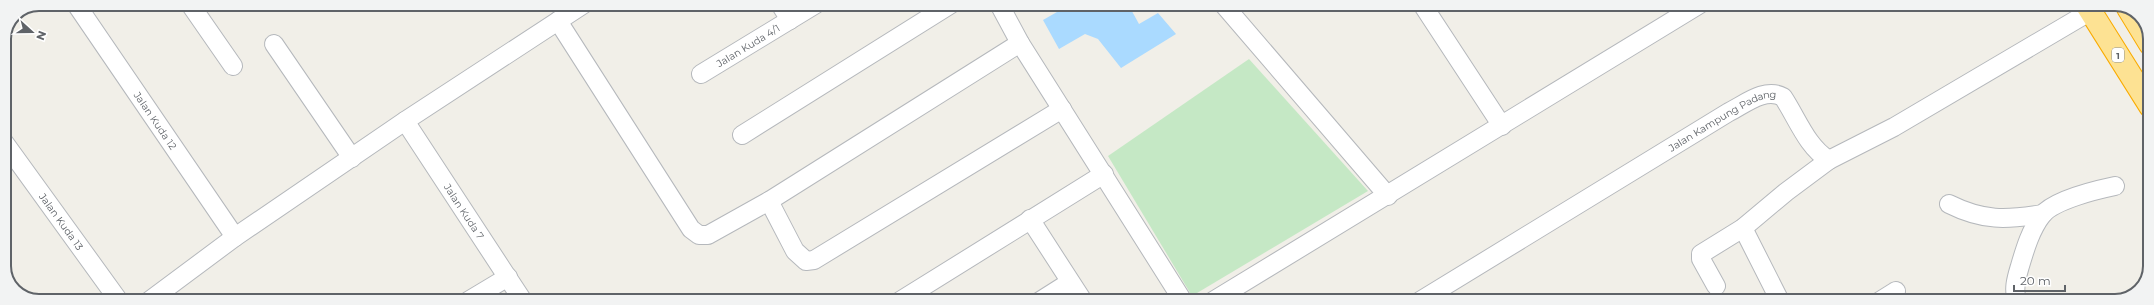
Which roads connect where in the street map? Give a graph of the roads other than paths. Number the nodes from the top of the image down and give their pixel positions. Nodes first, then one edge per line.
1 (81, 11) edge
2 (195, 11) edge
3 (573, 11) edge
4 (784, 11) edge
5 (805, 11) edge
6 (940, 11) edge
7 (1003, 11) edge
8 (1229, 11) edge
9 (1432, 11) edge
10 (1689, 11) edge
11 (2083, 11) edge
12 (2090, 11) edge
13 (2135, 19) edge
14 (790, 20) junction
15 (558, 21) junction
16 (2141, 29) edge
17 (1020, 43) junction
18 (274, 44) dead end
19 (233, 66) dead end
20 (701, 74) dead end
21 (2143, 95) edge
22 (1062, 109) junction
23 (405, 121) junction
24 (1502, 126) junction
25 (742, 135) dead end
26 (11, 152) edge
27 (352, 158) junction
28 (1829, 160) junction
29 (1104, 174) junction
30 (2115, 186) dead end
31 (1388, 196) junction
32 (769, 200) junction
33 (1949, 204) dead end
34 (2043, 214) junction
35 (1030, 219) junction
36 (1744, 228) junction
37 (235, 238) junction
38 (508, 277) junction
39 (1070, 282) junction
40 (1716, 286) dead end
41 (1896, 291) dead end
42 (114, 294) edge
43 (159, 294) edge
44 (480, 294) edge
45 (519, 294) edge
46 (911, 294) edge
47 (1051, 294) edge
48 (1078, 294) edge
49 (1179, 294) edge
50 (1225, 294) edge
51 (1431, 294) edge
52 (1777, 294) edge
53 (1891, 294) edge
54 (2016, 294) edge

1 - 37 street, Jalan Kuda 12
2 - 19 street
3 - 15 street
4 - 14 street
5 - 14 street, Jalan Kuda 4/1
6 - 25 street
7 - 17 street
8 - 31 street
9 - 24 street
10 - 24 street
11 - 28 street
12 - 21 highway, 1
13 - 16 highway
14 - 20 street, Jalan Kuda 4/1
15 - 23 street
15 - 32 street
17 - 22 street
17 - 32 street
18 - 27 street
22 - 29 street
22 - 32 street
23 - 27 street
23 - 38 street, Jalan Kuda 7
24 - 31 street
26 - 42 street, Jalan Kuda 13
27 - 37 street
28 - 36 street
28 - 51 street, Jalan Kampung Padang
29 - 35 street
29 - 49 street
30 - 34 street
31 - 50 street
33 - 34 street
34 - 54 street
35 - 39 street
35 - 46 street
36 - 40 street
36 - 52 street
37 - 43 street
38 - 44 street
38 - 45 street, Jalan Kuda 7
39 - 47 street
39 - 48 street
41 - 53 street

